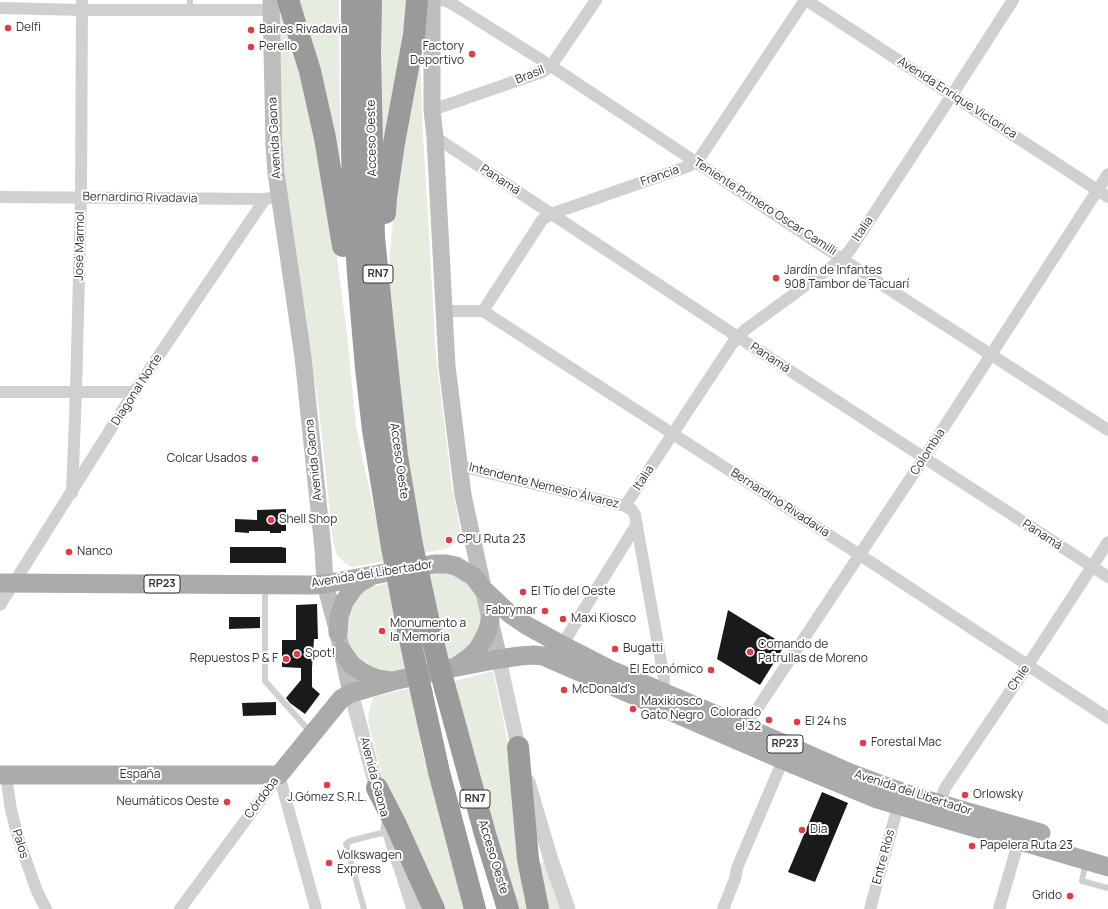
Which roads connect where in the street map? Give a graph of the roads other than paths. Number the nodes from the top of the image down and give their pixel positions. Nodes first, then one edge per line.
1 (352, 0) edge
2 (371, 0) edge
3 (417, 0) edge
4 (432, 0) edge
5 (440, 0) edge
6 (596, 0) edge
7 (806, 0) edge
8 (1013, 0) edge
9 (277, 3) edge
10 (82, 5) edge
11 (190, 5) edge
12 (0, 8) edge
13 (551, 66) junction
14 (952, 95) junction
15 (432, 110) junction
16 (435, 137) junction
17 (696, 162) junction
18 (1108, 174) edge
19 (1103, 193) edge
20 (0, 197) edge
21 (81, 197) junction
22 (272, 198) junction
23 (551, 214) junction
24 (842, 258) junction
25 (483, 310) junction
26 (444, 311) junction
27 (383, 326) junction
28 (738, 337) junction
29 (992, 354) junction
30 (366, 368) junction
31 (0, 392) edge
32 (76, 392) junction
33 (134, 392) junction
34 (1108, 430) edge
35 (673, 434) junction
36 (924, 458) junction
37 (460, 466) junction
38 (72, 493) junction
39 (625, 506) junction
40 (637, 524) junction
41 (1108, 542) edge
42 (402, 546) junction
43 (860, 555) junction
44 (1092, 566) junction
45 (373, 575) junction
46 (1108, 577) edge
47 (7, 583) edge
48 (265, 584) junction
49 (325, 584) junction
50 (483, 589) junction
51 (0, 605) edge
52 (490, 620) junction
53 (338, 633) junction
54 (562, 645) junction
55 (342, 651) junction
56 (499, 658) junction
57 (1028, 665) junction
58 (448, 678) junction
59 (393, 681) junction
60 (663, 692) junction
61 (351, 693) junction
62 (1108, 718) edge
63 (745, 727) junction
64 (312, 734) junction
65 (518, 747) junction
66 (783, 760) junction
67 (3, 775) edge
68 (279, 775) junction
69 (377, 788) junction
70 (898, 806) junction
71 (937, 810) junction
72 (389, 831) junction
73 (1019, 840) junction
74 (1108, 853) edge
75 (1088, 861) junction
76 (1108, 867) edge
77 (1108, 888) edge
78 (46, 909) edge
79 (180, 909) edge
80 (316, 909) edge
81 (364, 909) edge
82 (414, 909) edge
83 (434, 909) edge
84 (475, 909) edge
85 (508, 909) edge
86 (538, 909) edge
87 (568, 909) edge
88 (723, 909) edge
89 (870, 909) edge
90 (999, 909) edge

1 - 30 highway, Acceso Oeste / RN7
2 - 27 highway, Acceso Oeste / RN7
3 - 27 highway
4 - 15 main road
5 - 13 street, Teniente Primero Oscar Camilli
6 - 13 street, Brasil
7 - 14 street, Avenida Enrique Victorica
7 - 17 street, Francia
8 - 14 street, Italia
9 - 11 street
9 - 22 main road, Avenida Gaona
9 - 30 highway
10 - 11 street
10 - 12 street
10 - 21 street, José Marmol
13 - 15 street, Brasil
13 - 17 street, Teniente Primero Oscar Camilli
14 - 19 street, Avenida Enrique Victorica
14 - 24 street, Italia
15 - 16 main road
16 - 23 street, Panamá
16 - 26 main road
17 - 23 street, Francia
17 - 24 street, Teniente Primero Oscar Camilli
18 - 19 street, Colombia
19 - 29 street, Colombia
20 - 21 street, Bernardino Rivadavia
21 - 22 street, Bernardino Rivadavia
21 - 32 street, José Marmol
22 - 33 street, Diagonal Norte
22 - 49 main road, Avenida Gaona
23 - 25 street, Francia
23 - 28 street, Panamá
24 - 28 street, Italia
24 - 29 street, Teniente Primero Oscar Camilli
25 - 26 street
25 - 35 street, Bernardino Rivadavia
26 - 37 main road
27 - 42 highway, Acceso Oeste / RN7
28 - 35 street, Italia
28 - 36 street, Panamá
29 - 34 street, Teniente Primero Oscar Camilli
29 - 36 street, Colombia
30 - 42 highway, Acceso Oeste / RN7
31 - 32 street
32 - 33 street
32 - 38 street, José Marmol
33 - 38 street, Diagonal Norte
35 - 39 street, Italia
35 - 43 street, Bernardino Rivadavia
36 - 43 street, Colombia
36 - 44 street, Panamá
37 - 39 street, Intendente Nemesio Álvarez
37 - 50 main road
38 - 47 street, Diagonal Norte
39 - 40 street, Intendente Nemesio Álvarez
40 - 54 street
40 - 60 street, Intendente Nemesio Álvarez
41 - 44 street, Chile
42 - 58 highway, Acceso Oeste / RN7, bridge
42 - 84 highway, Acceso Oeste / RN7, bridge
43 - 57 street, Bernardino Rivadavia
43 - 63 street, Colombia
44 - 46 street, Panamá
44 - 57 street, Chile
45 - 49 main road, Avenida del Libertador / RP23
45 - 50 main road, Avenida del Libertador / RP23
45 - 53 main road
47 - 48 main road, Avenida del Libertador / RP23
47 - 51 street, Diagonal Norte
48 - 49 main road, Avenida del Libertador / RP23
48 - 64 lane
49 - 53 main road, Avenida Gaona
50 - 52 main road
50 - 54 main road, Avenida del Libertador / RP23
52 - 56 main road
52 - 58 main road
53 - 55 main road, Avenida Gaona
54 - 60 main road, Avenida del Libertador / RP23
55 - 59 main road
55 - 61 main road, Avenida Gaona
56 - 58 main road, Avenida del Libertador / RP23
56 - 65 street
56 - 66 main road, Avenida del Libertador / RP23
57 - 62 street, Bernardino Rivadavia
57 - 71 street, Chile
58 - 59 main road, Avenida del Libertador / RP23
58 - 85 highway, Acceso Oeste / RN7
59 - 61 main road, Avenida del Libertador / RP23
60 - 63 main road, Avenida del Libertador / RP23
61 - 64 main road, Córdoba / RP23
61 - 69 street, Avenida Gaona
63 - 71 main road, Avenida del Libertador / RP23
64 - 68 main road, Córdoba / RP23
65 - 86 highway
65 - 87 street
66 - 70 main road, Avenida del Libertador / RP23
66 - 88 street
67 - 68 main road, España
67 - 78 street, Palos
68 - 79 street, Córdoba
68 - 80 street
69 - 72 street, Avenida Gaona
69 - 83 highway
70 - 71 main road, Avenida del Libertador / RP23
70 - 89 street, Entre Ríos
71 - 73 main road, Avenida del Libertador / RP23
71 - 74 main road, Avenida del Libertador / RP23
72 - 81 lane
72 - 82 street, Avenida Gaona
73 - 75 main road, Avenida del Libertador / RP23
73 - 90 street
75 - 76 main road, Avenida del Libertador / RP23
75 - 77 lane

